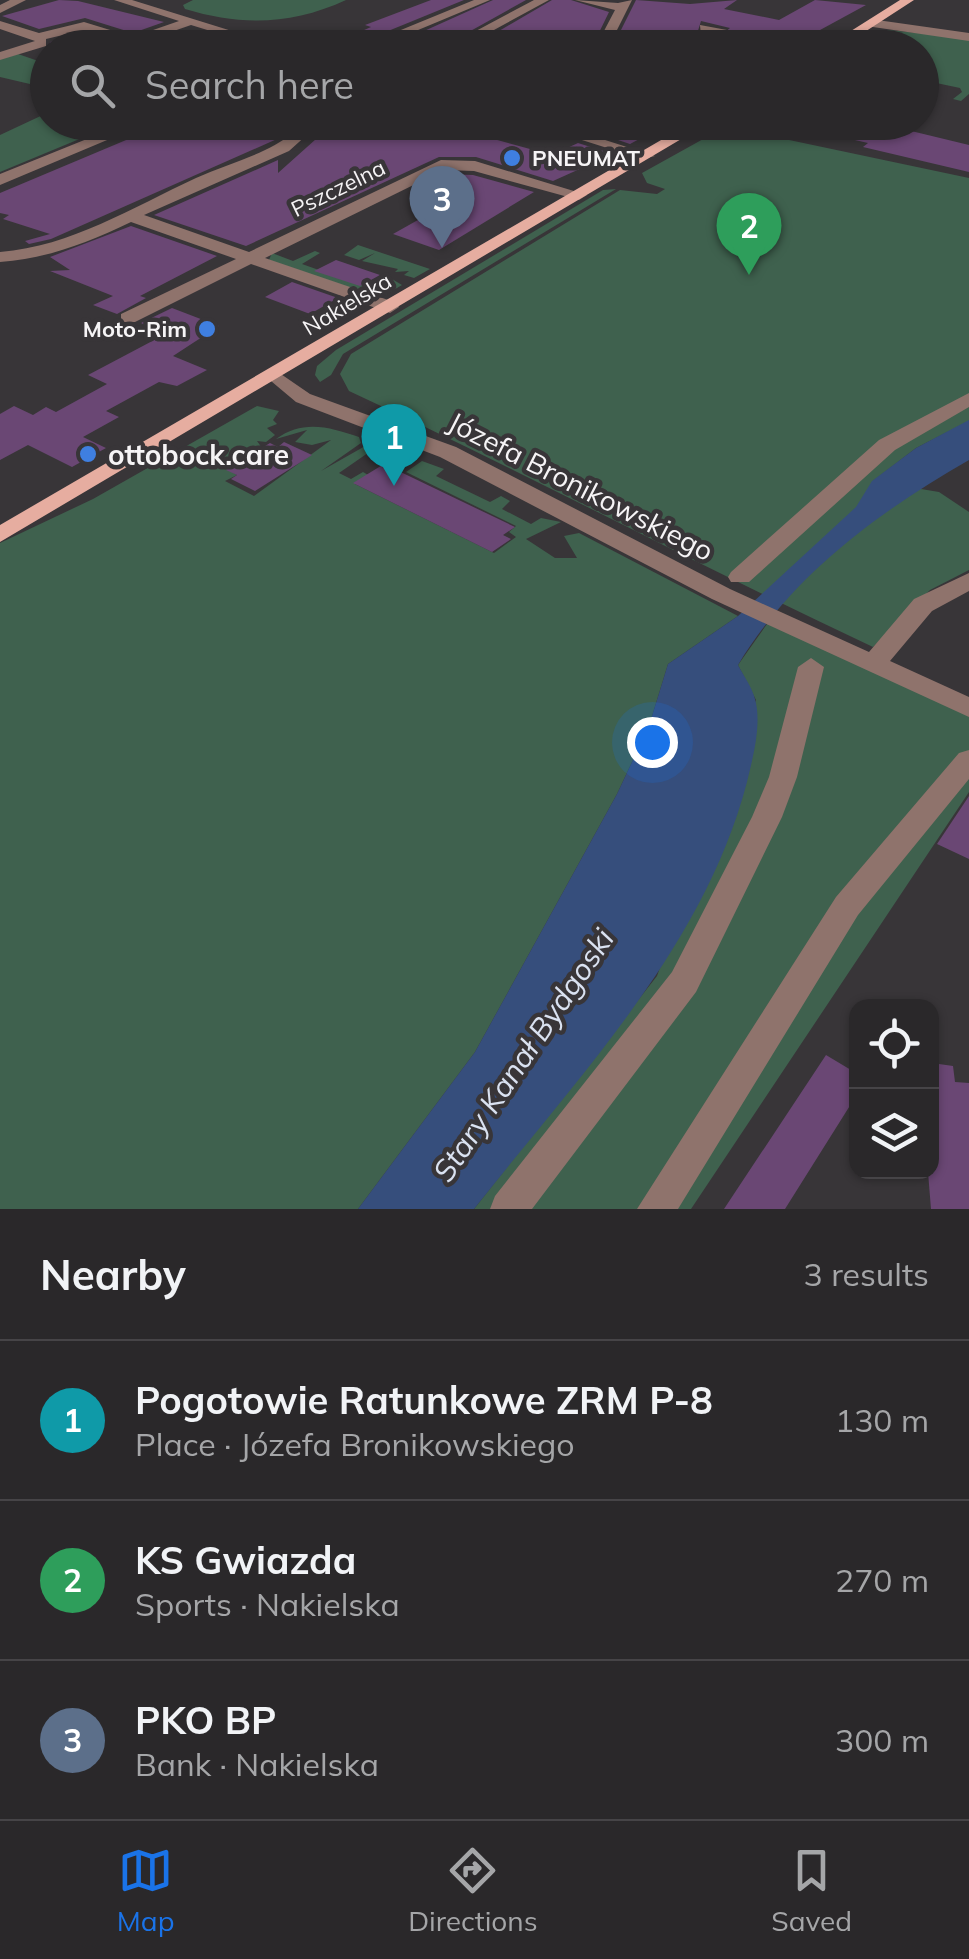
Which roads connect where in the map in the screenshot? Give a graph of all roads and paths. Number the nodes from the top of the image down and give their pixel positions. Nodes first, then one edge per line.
1 (20, 0) edge
2 (120, 0) edge
3 (484, 0) edge
4 (543, 0) edge
5 (581, 0) edge
6 (908, 0) edge
7 (623, 4) edge
8 (0, 9) edge
9 (192, 21) junction
10 (870, 23) junction
11 (0, 26) edge
12 (65, 30) edge
13 (95, 30) edge
14 (165, 30) edge
15 (222, 30) edge
16 (408, 30) edge
17 (485, 30) edge
18 (610, 30) edge
19 (859, 30) edge
20 (920, 30) edge
21 (939, 33) edge
22 (30, 35) edge
23 (969, 37) edge
24 (30, 47) edge
25 (0, 56) edge
26 (99, 140) edge
27 (295, 140) edge
28 (591, 140) edge
29 (672, 140) edge
30 (646, 156) junction
31 (0, 180) edge
32 (579, 195) junction
33 (130, 216) junction
34 (0, 256) edge
35 (248, 258) junction
36 (390, 307) junction
37 (128, 318) dead end
38 (275, 376) junction
39 (969, 400) edge
40 (0, 534) edge
41 (969, 581) edge
42 (737, 588) junction
43 (874, 663) junction
44 (811, 667) dead end
45 (969, 708) edge
46 (969, 760) edge
47 (509, 1209) edge
48 (656, 1209) edge

1 - 8 street
2 - 9 street
3 - 16 street
4 - 17 street
5 - 7 street
6 - 10 main road
7 - 18 street
9 - 14 street
9 - 15 street
10 - 19 main road
10 - 20 street
11 - 22 street
12 - 13 street
21 - 23 street
24 - 25 street
26 - 31 street
27 - 33 street
28 - 30 street
29 - 30 main road, Nakielska
30 - 32 main road, Nakielska
32 - 35 street, Pszczelna
32 - 36 main road, Nakielska
33 - 34 street
33 - 35 street
35 - 36 street
35 - 37 street, Pszczelna
36 - 38 main road, Nakielska
38 - 40 main road, Nakielska
38 - 42 street, Józefa Bronikowskiego
39 - 42 street
41 - 43 street
42 - 43 street, Józefa Bronikowskiego
43 - 45 street
44 - 47 street
46 - 48 street

